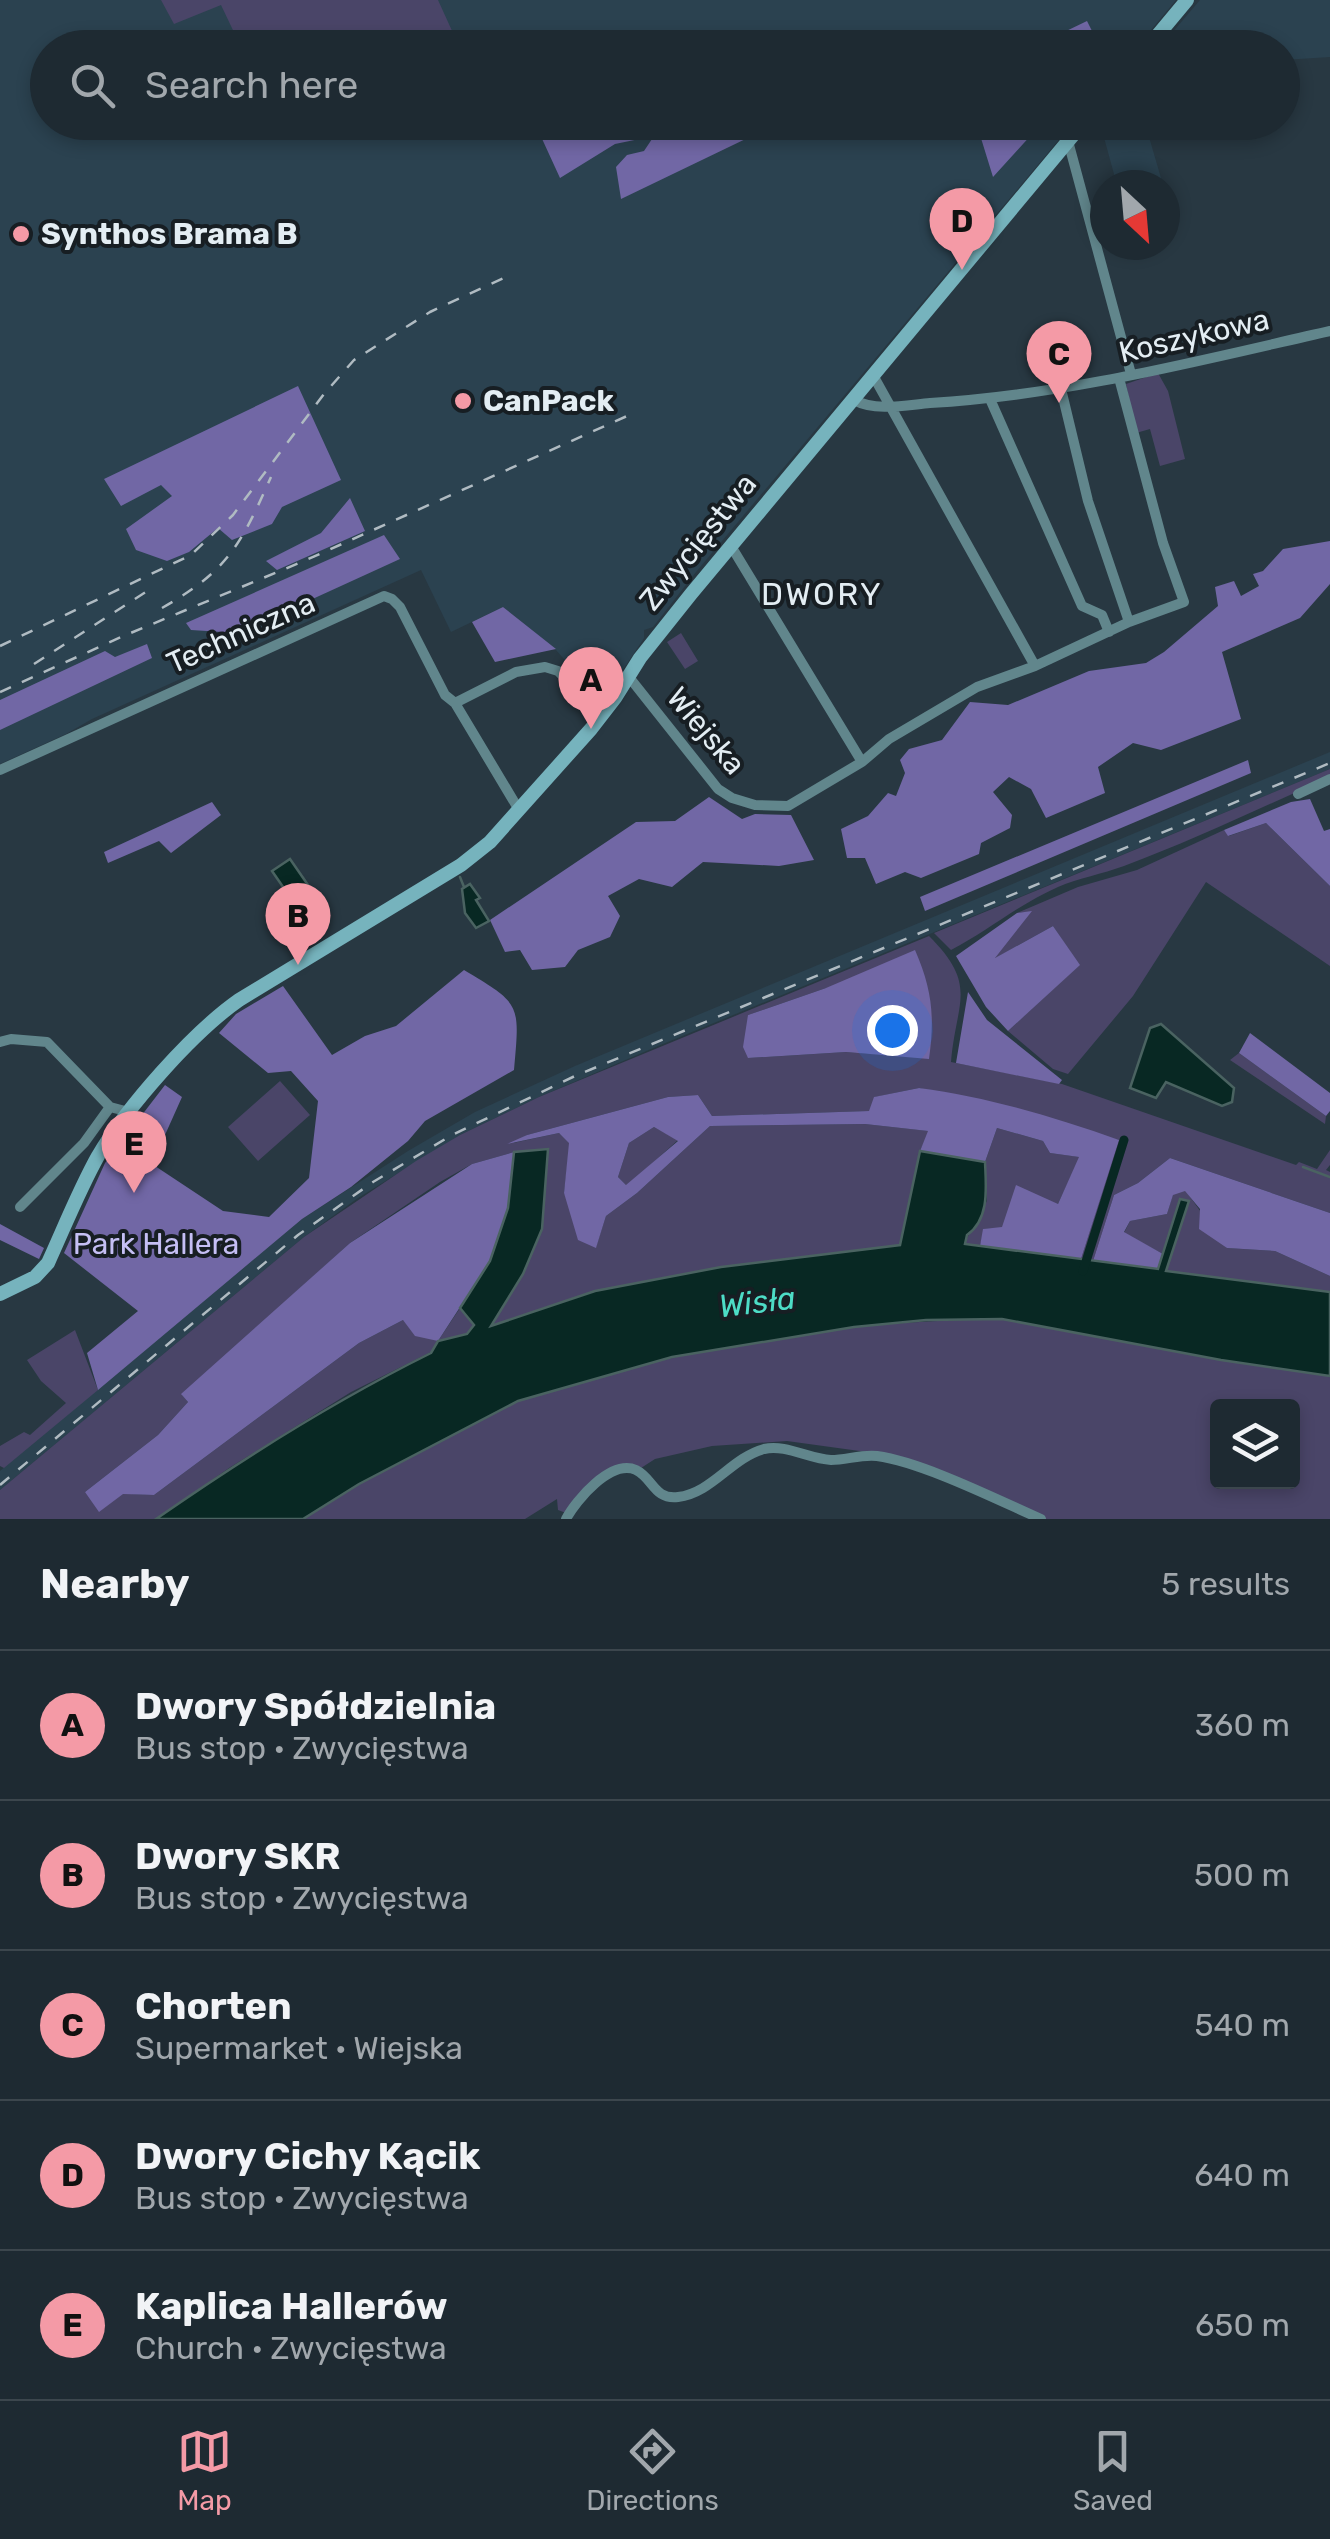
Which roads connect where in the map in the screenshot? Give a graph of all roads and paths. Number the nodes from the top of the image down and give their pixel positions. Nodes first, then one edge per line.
1 (1186, 0) edge
2 (1161, 30) edge
3 (1068, 141) joint
4 (1330, 331) edge
5 (1125, 376) junction
6 (874, 377) junction
7 (1061, 390) junction
8 (854, 400) junction
9 (990, 400) junction
10 (889, 406) junction
11 (732, 546) junction
12 (1129, 622) junction
13 (1109, 632) junction
14 (1036, 666) junction
15 (629, 677) junction
16 (454, 703) junction
17 (602, 716) junction
18 (862, 762) junction
19 (0, 770) edge
20 (1330, 779) edge
21 (1298, 794) dead end
22 (519, 810) junction
23 (0, 1042) edge
24 (110, 1107) junction
25 (129, 1112) junction
26 (20, 1207) dead end
27 (0, 1294) edge
28 (566, 1519) edge
29 (1041, 1519) edge

1 - 2 street
3 - 5 street
3 - 6 street, Zwycięstwa
4 - 5 street, Koszykowa
5 - 7 street, Koszykowa
5 - 12 street, Wiejska
6 - 8 street, Zwycięstwa
6 - 10 street
7 - 9 street, Koszykowa
7 - 12 street
8 - 10 street, Koszykowa
8 - 11 street, Zwycięstwa
9 - 10 street, Koszykowa
9 - 13 street
10 - 14 street
11 - 15 street, Zwycięstwa
11 - 18 street
12 - 13 street, Wiejska
13 - 14 street, Wiejska
14 - 18 street, Wiejska
15 - 17 street, Zwycięstwa
15 - 18 street, Wiejska
16 - 17 street
16 - 19 street, Techniczna
16 - 22 street, Techniczna
17 - 22 street, Zwycięstwa
20 - 21 street
22 - 25 street, Zwycięstwa
23 - 24 street
24 - 25 street
24 - 26 street
25 - 27 street, Zwycięstwa
28 - 29 street

